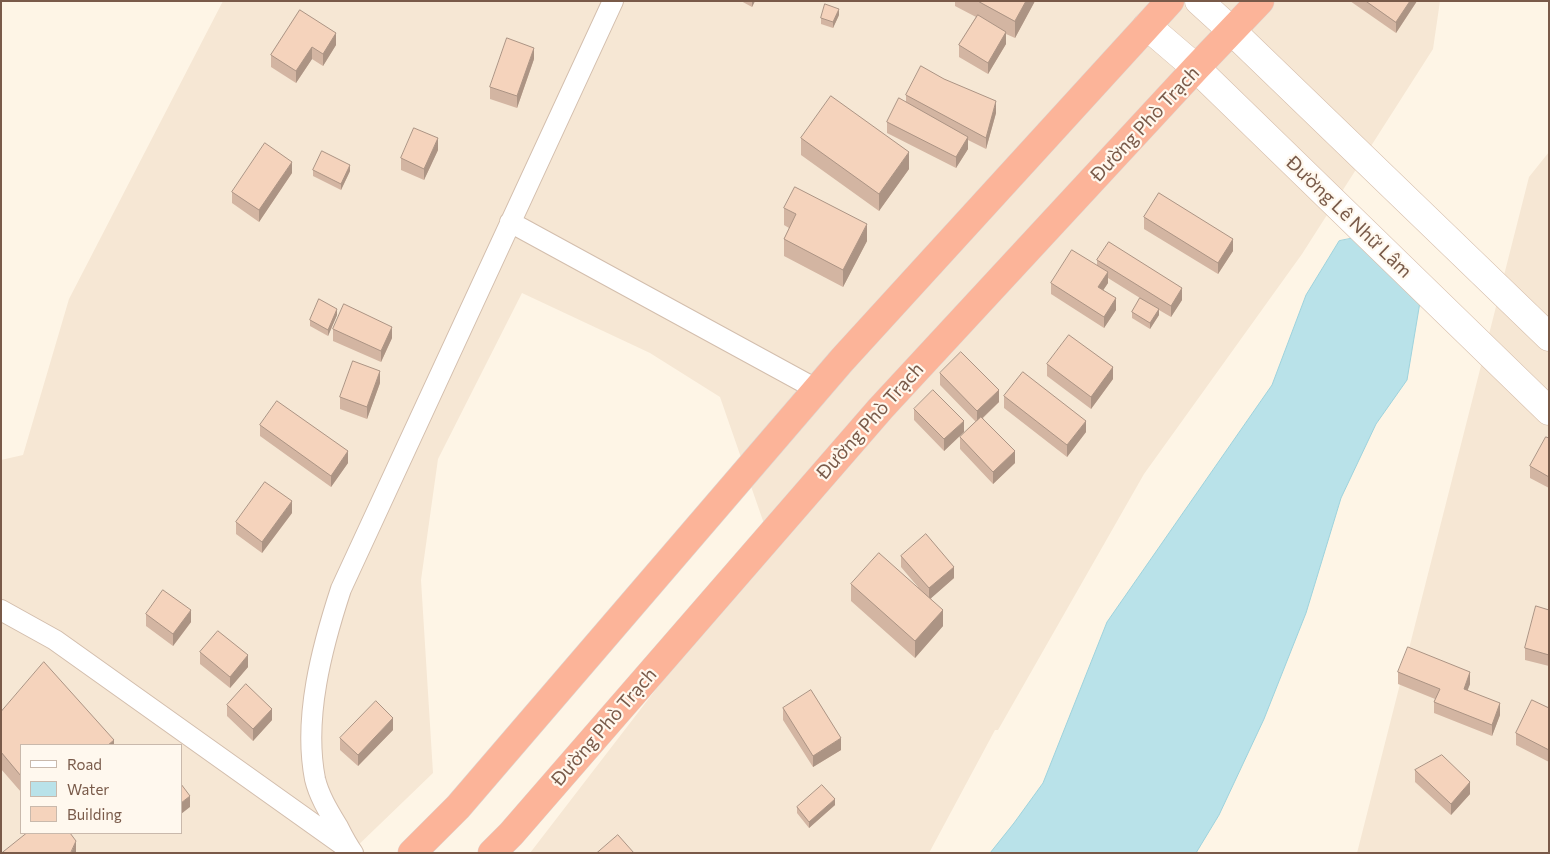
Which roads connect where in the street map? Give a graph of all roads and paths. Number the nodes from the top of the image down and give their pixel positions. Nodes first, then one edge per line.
1 (613, 1) edge
2 (1170, 1) edge
3 (1198, 1) edge
4 (1260, 1) edge
5 (1147, 26) junction
6 (1233, 32) junction
7 (1196, 68) junction
8 (510, 222) junction
9 (1549, 337) edge
10 (816, 390) junction
11 (1549, 411) edge
12 (1, 610) edge
13 (352, 852) edge
14 (412, 853) edge
15 (492, 853) edge

1 - 8 street
2 - 5 highway
3 - 6 street
4 - 6 highway, Đường Phò Trạch
5 - 7 street, Đường Lê Nhữ Lâm
5 - 10 highway
6 - 7 highway, Đường Phò Trạch
6 - 9 street
7 - 11 street, Đường Lê Nhữ Lâm
7 - 15 highway, Đường Phò Trạch
8 - 10 street
8 - 13 street
10 - 14 highway
12 - 13 street

